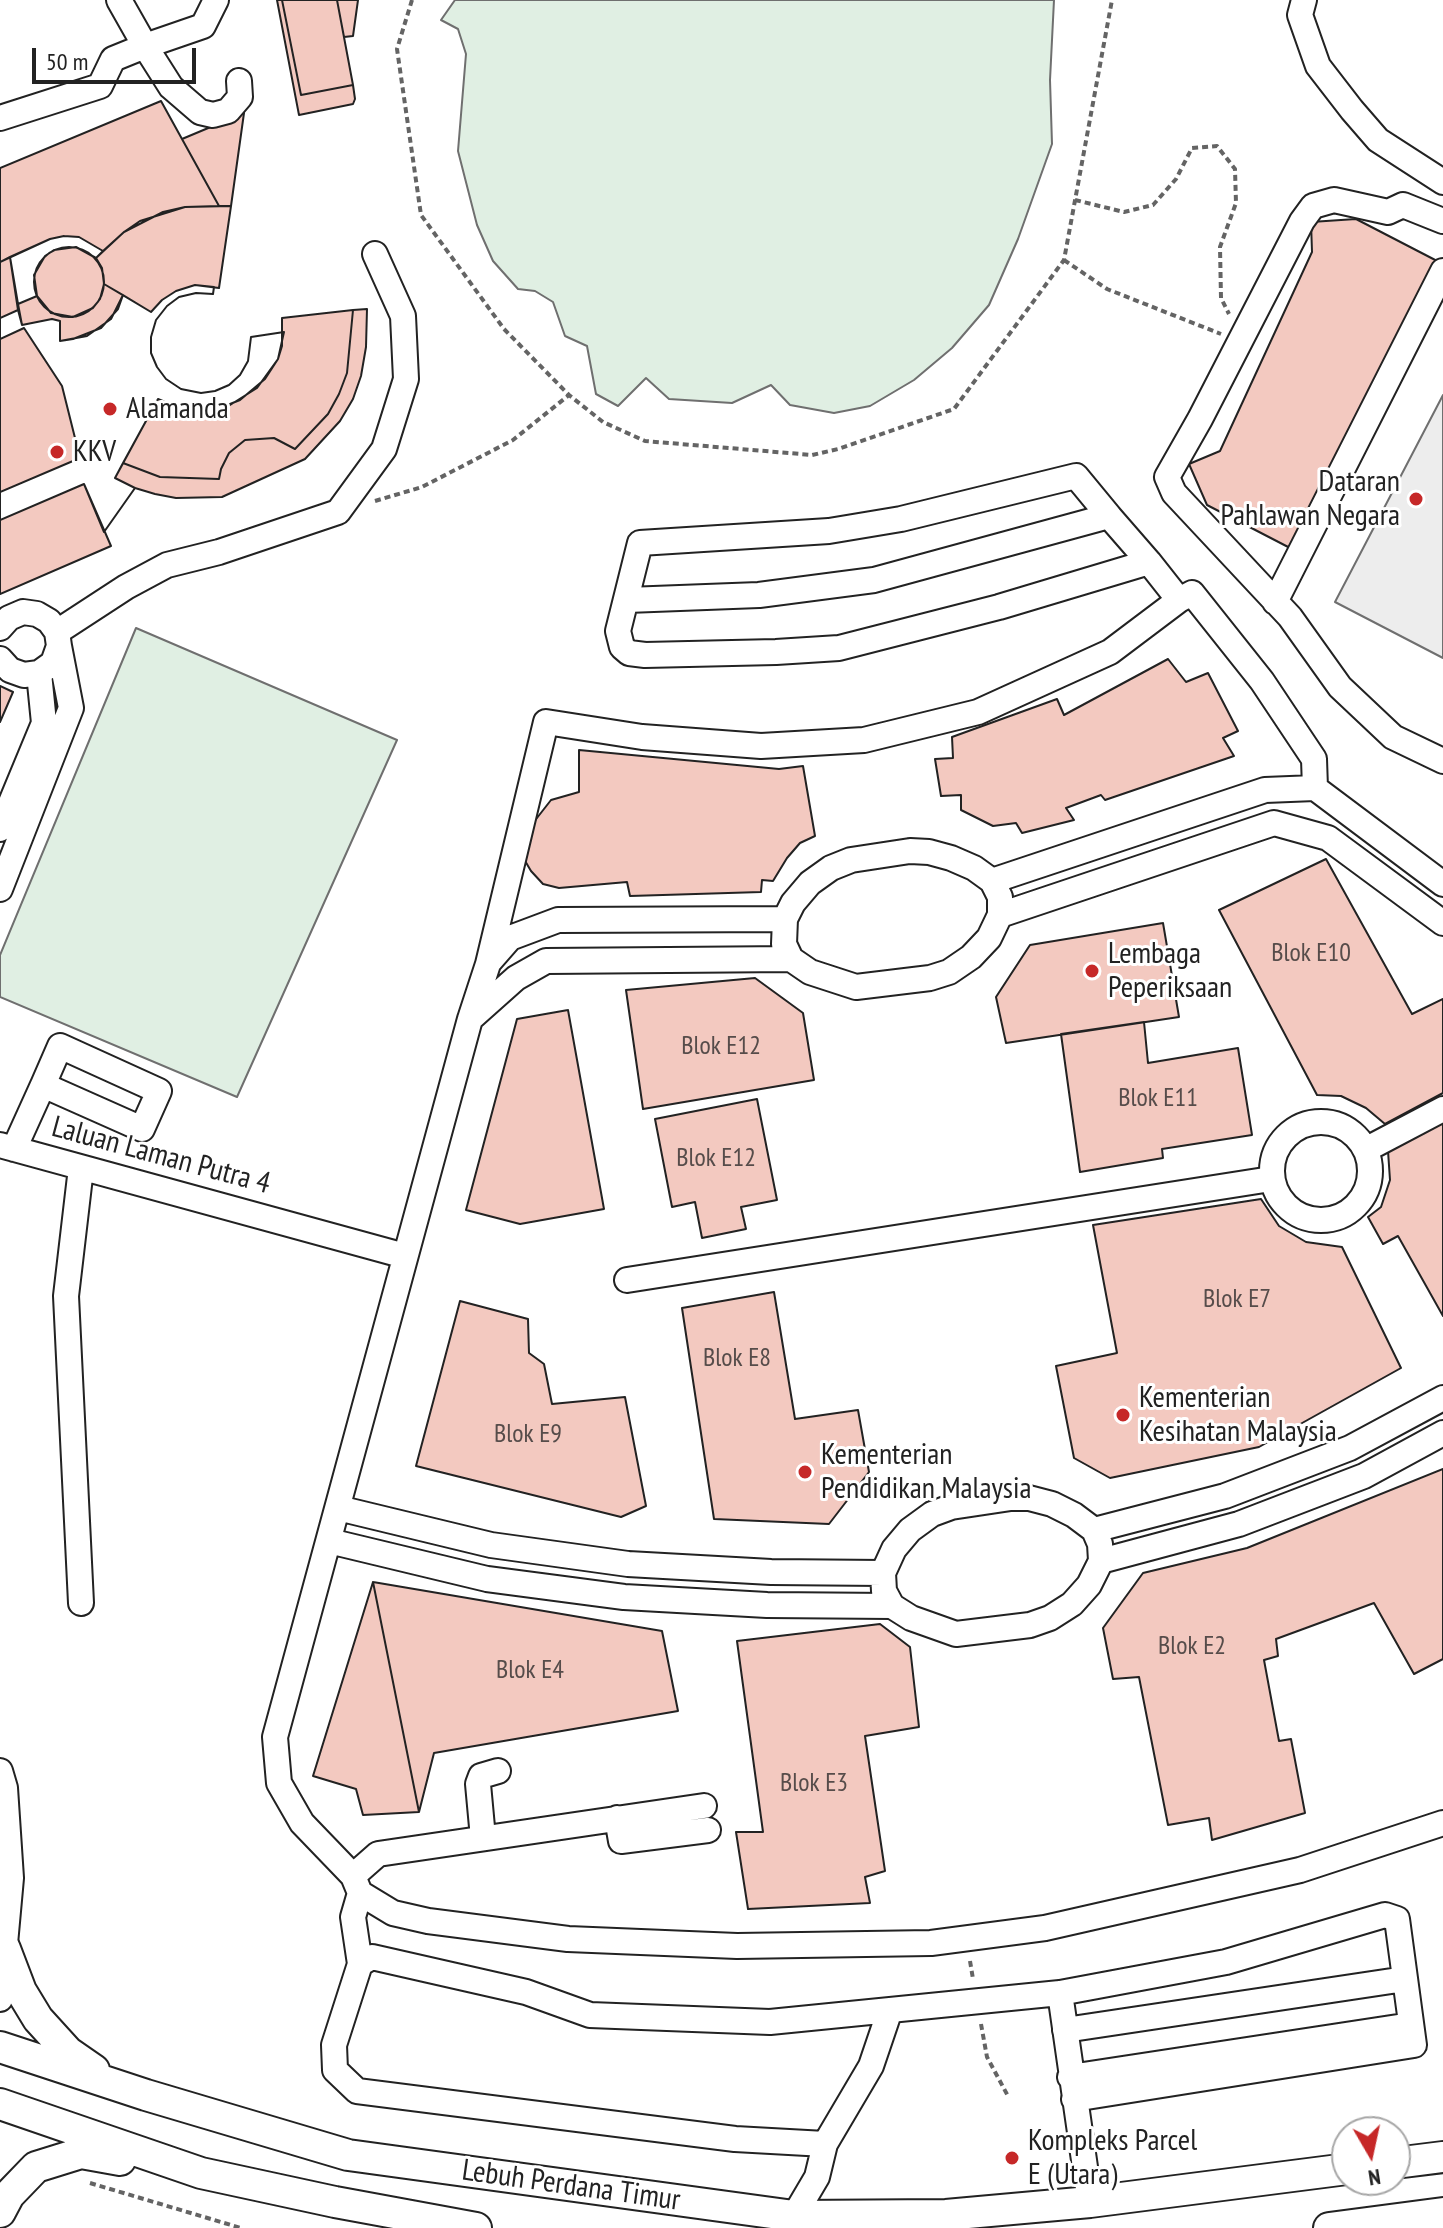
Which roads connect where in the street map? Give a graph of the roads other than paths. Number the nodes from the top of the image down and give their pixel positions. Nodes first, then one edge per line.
1 (216, 0) edge
2 (1304, 0) edge
3 (120, 1) edge
4 (145, 46) junction
5 (239, 81) dead end
6 (0, 118) edge
7 (1443, 182) edge
8 (1443, 221) edge
9 (375, 254) dead end
10 (1443, 271) edge
11 (1109, 516) junction
12 (1149, 562) junction
13 (627, 600) junction
14 (1179, 600) junction
15 (1275, 602) junction
16 (0, 628) edge
17 (58, 639) junction
18 (0, 659) edge
19 (39, 673) junction
20 (1443, 761) edge
21 (1315, 788) junction
22 (1347, 813) junction
23 (0, 829) edge
24 (1328, 838) junction
25 (992, 881) junction
26 (1443, 884) edge
27 (0, 889) edge
28 (1000, 915) junction
29 (785, 919) junction
30 (651, 920) junction
31 (1443, 923) edge
32 (651, 959) junction
33 (791, 959) junction
34 (488, 964) junction
35 (470, 1019) junction
36 (43, 1085) dead end
37 (1443, 1109) edge
38 (7, 1147) edge
39 (1367, 1149) junction
40 (81, 1168) junction
41 (1271, 1179) junction
42 (405, 1256) junction
43 (627, 1280) dead end
44 (1443, 1398) edge
45 (1443, 1433) edge
46 (338, 1508) junction
47 (1094, 1530) junction
48 (329, 1541) junction
49 (1101, 1561) junction
50 (883, 1573) junction
51 (81, 1603) dead end
52 (892, 1606) junction
53 (0, 1771) edge
54 (498, 1771) dead end
55 (706, 1818) dead end
56 (1443, 1823) edge
57 (483, 1838) junction
58 (356, 1885) junction
59 (5, 1949) junction
60 (360, 1964) junction
61 (1405, 1979) junction
62 (1060, 1993) junction
63 (0, 1999) edge
64 (890, 2010) junction
65 (1065, 2030) junction
66 (0, 2047) edge
67 (1072, 2088) junction
68 (146, 2095) junction
69 (0, 2104) edge
70 (825, 2144) junction
71 (1443, 2157) edge
72 (1411, 2161) edge
73 (1331, 2171) edge
74 (201, 2173) junction
75 (1090, 2202) junction
76 (0, 2212) edge
77 (794, 2216) junction
78 (1443, 2216) edge
79 (476, 2228) edge
80 (1329, 2228) edge
81 (1424, 2228) edge

1 - 4 street
2 - 7 street
3 - 4 street
4 - 5 street
4 - 6 street
8 - 15 street
9 - 17 street
10 - 15 street
11 - 12 street
11 - 13 street
11 - 13 street
12 - 13 street
12 - 14 street
14 - 21 street
14 - 34 street
15 - 20 street
16 - 17 street
17 - 19 street
17 - 27 street
18 - 19 street
19 - 23 street
21 - 22 street
21 - 25 street
22 - 24 street
22 - 26 street
24 - 28 street
24 - 31 street
25 - 28 street
25 - 29 street
28 - 33 street
29 - 30 street
29 - 33 street
30 - 32 street
30 - 34 street
32 - 33 street
32 - 35 street
34 - 35 street
35 - 42 street
36 - 38 street
37 - 39 street
38 - 40 street, Laluan Laman Putra 4
39 - 41 street
39 - 41 street
40 - 42 street, Laluan Laman Putra 4
40 - 51 street
41 - 43 street
42 - 46 street
44 - 47 street
45 - 49 street
46 - 48 street
46 - 50 street
47 - 49 street
47 - 50 street
48 - 52 street
48 - 58 street
49 - 52 street
50 - 52 street
53 - 59 street
54 - 57 street
55 - 57 street
56 - 58 street
57 - 58 street
58 - 60 street
59 - 63 street
59 - 68 main road
60 - 64 street
60 - 70 street
61 - 62 street
61 - 65 street
61 - 67 street
62 - 64 street
62 - 65 street
64 - 70 street
65 - 67 street
66 - 68 main road, Lebuh Perdana Timur
67 - 75 street
68 - 77 main road, Lebuh Perdana Timur
69 - 74 main road, Lebuh Perdana Timur
70 - 77 street
71 - 72 main road
73 - 75 main road, Lebuh Perdana Timur
74 - 76 main road
74 - 79 main road, Lebuh Perdana Timur
75 - 77 main road, Lebuh Perdana Timur
78 - 80 main road
78 - 81 street

